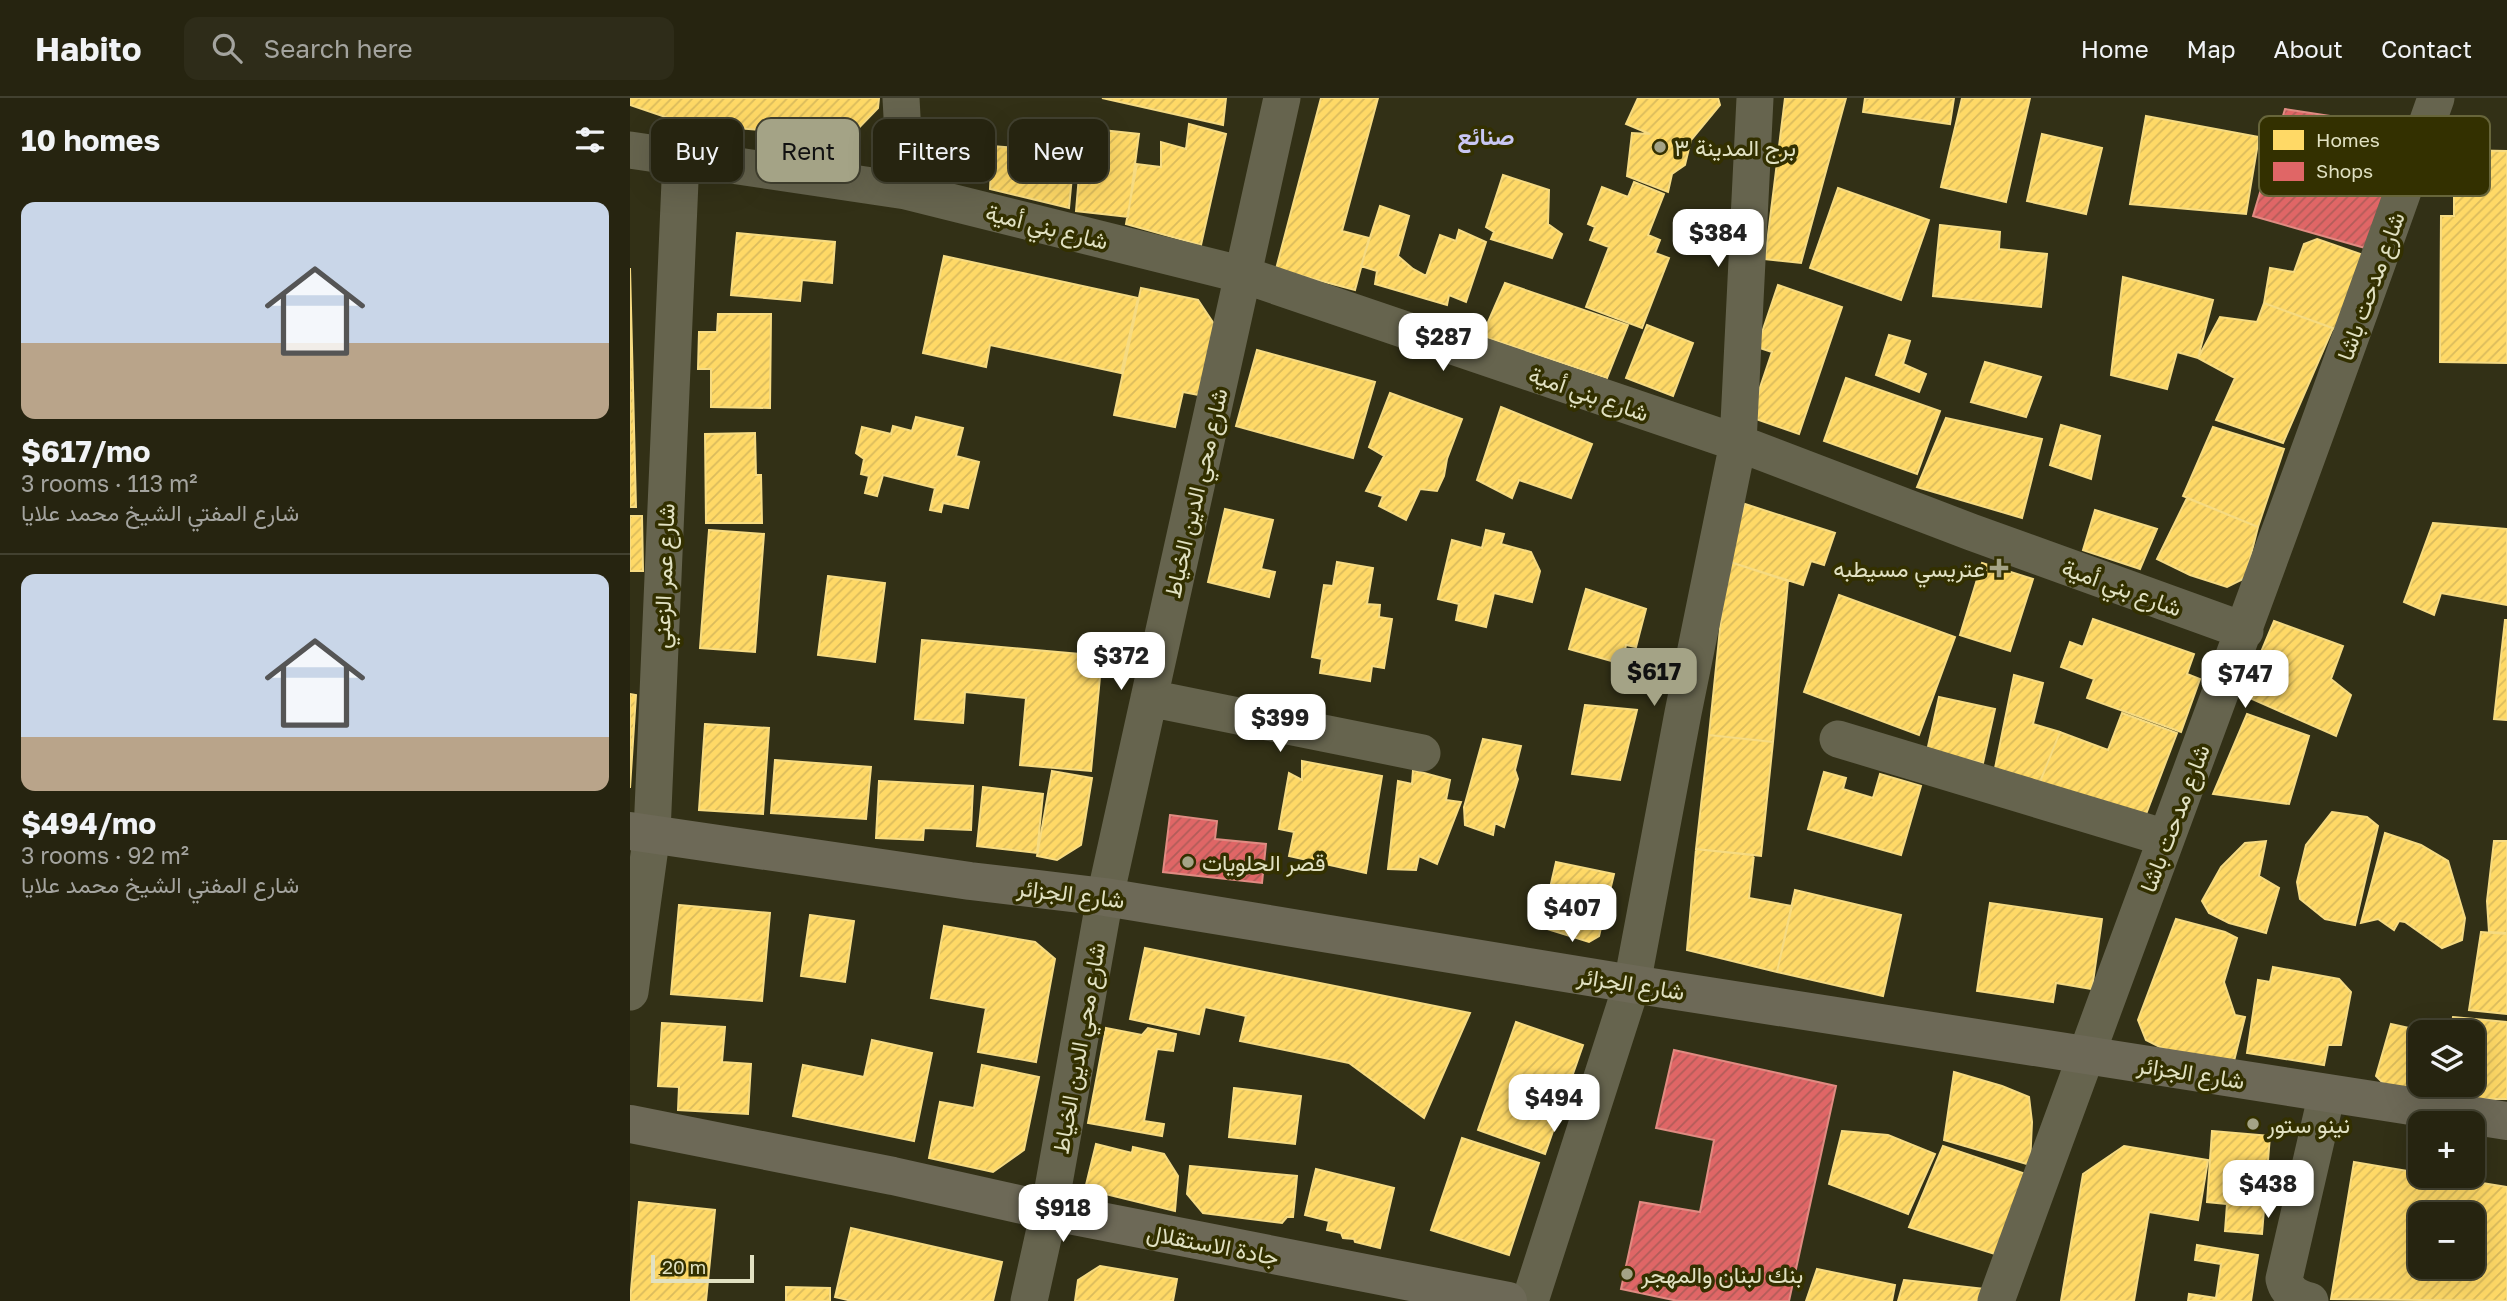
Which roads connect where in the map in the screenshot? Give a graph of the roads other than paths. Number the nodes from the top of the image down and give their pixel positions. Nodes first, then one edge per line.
1 (901, 98) edge
2 (1282, 98) edge
3 (1755, 98) edge
4 (2437, 98) edge
5 (2431, 116) edge
6 (630, 150) edge
7 (651, 154) edge
8 (743, 168) edge
9 (680, 182) edge
10 (906, 191) junction
11 (2402, 196) edge
12 (1244, 275) junction
13 (1738, 443) junction
14 (2245, 631) junction
15 (1149, 698) junction
16 (1838, 739) dead end
17 (1422, 753) dead end
18 (641, 832) edge
19 (2166, 838) junction
20 (1105, 897) junction
21 (1632, 984) junction
22 (630, 992) edge
23 (2085, 1055) junction
24 (2327, 1093) junction
25 (2507, 1121) edge
26 (630, 1124) edge
27 (1049, 1211) junction
28 (1029, 1301) edge
29 (1508, 1301) edge
30 (1530, 1301) edge
31 (1996, 1301) edge
32 (2310, 1301) edge

1 - 10 street
2 - 12 street, شارع محي الدين الخياط
3 - 13 street
4 - 5 street, شارع مدحت باشا
6 - 7 street, شارع بني أمية
8 - 10 street, شارع بني أمية
9 - 18 street, شارع عمر الزعني
10 - 12 street, شارع بني أمية
11 - 14 street, شارع مدحت باشا
12 - 13 street, شارع بني أمية
12 - 15 street, شارع محي الدين الخياط
13 - 14 street, شارع بني أمية
13 - 21 street
14 - 19 street, شارع مدحت باشا
15 - 17 street
15 - 20 street, شارع محي الدين الخياط
16 - 19 street
18 - 20 main road, شارع الجزائر
18 - 22 street, شارع عمر الزعني
19 - 23 street, شارع مدحت باشا
20 - 21 main road, شارع الجزائر
20 - 27 street, شارع محي الدين الخياط
21 - 23 main road, شارع الجزائر
21 - 30 street
23 - 24 main road, شارع الجزائر
23 - 31 street, شارع مدحت باشا
24 - 25 main road, شارع الجزائر
24 - 32 street
26 - 27 main road, جادة الاستقلال
27 - 28 street, شارع محي الدين الخياط
27 - 29 main road, جادة الاستقلال

